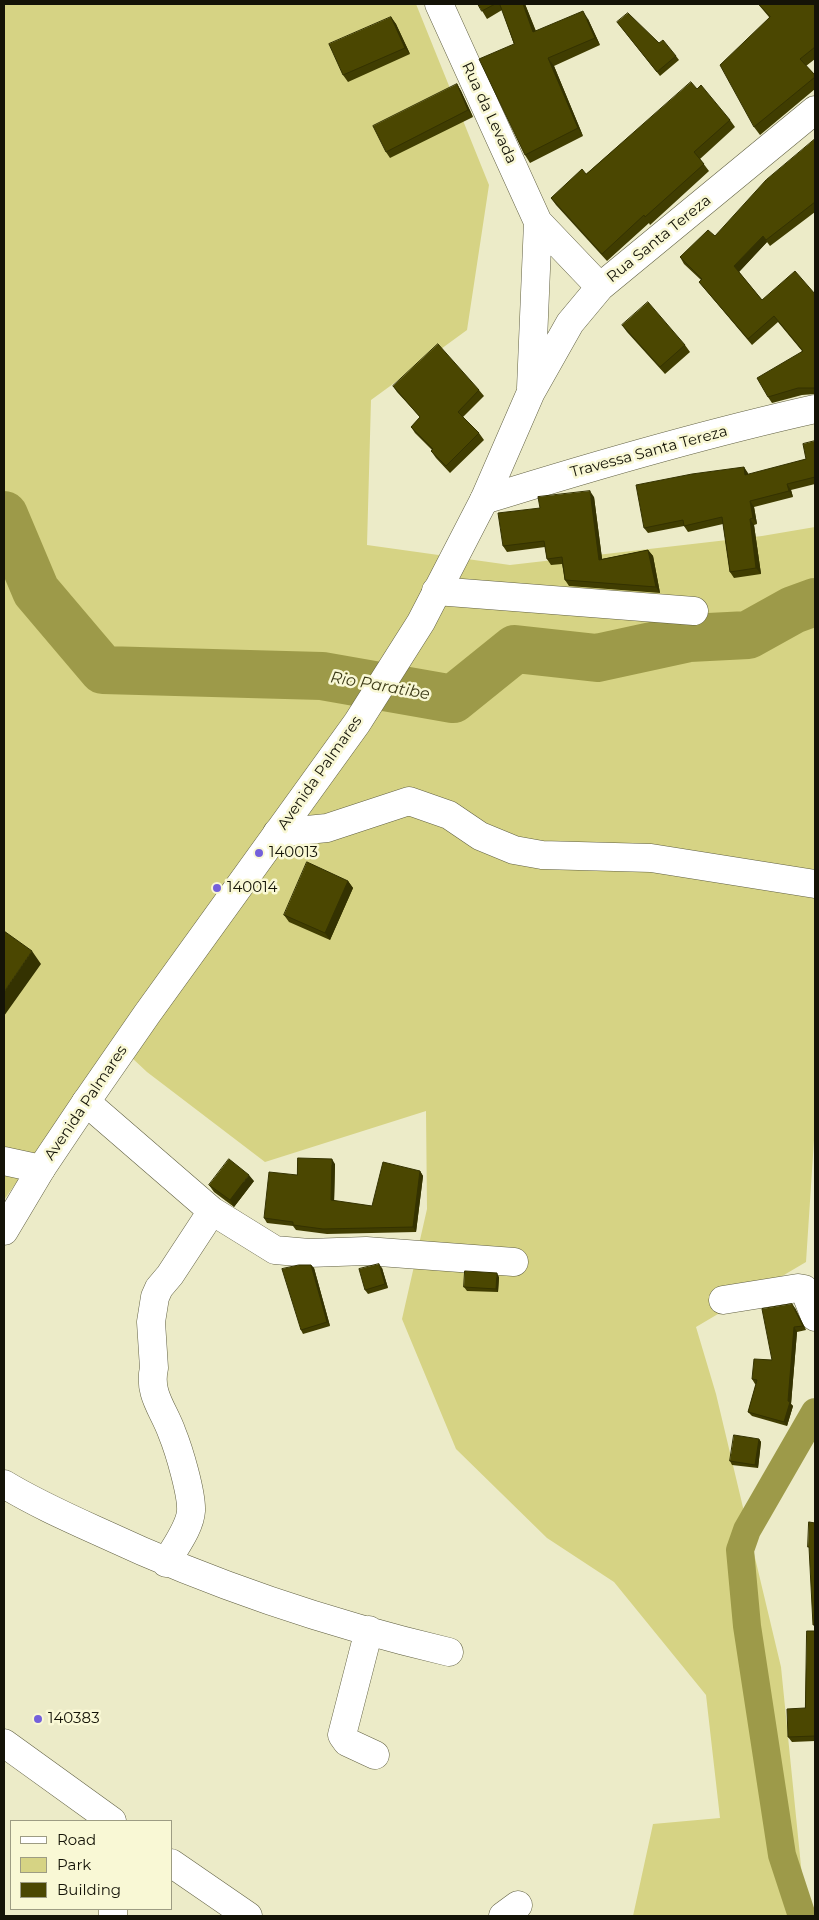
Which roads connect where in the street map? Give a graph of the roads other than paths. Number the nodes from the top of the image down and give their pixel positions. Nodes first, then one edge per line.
1 (439, 4) edge
2 (815, 110) edge
3 (538, 222) junction
4 (600, 287) junction
5 (531, 392) junction
6 (815, 409) edge
7 (484, 500) junction
8 (436, 591) junction
9 (694, 611) dead end
10 (277, 833) junction
11 (815, 884) edge
12 (86, 1102) junction
13 (4, 1162) edge
14 (41, 1169) junction
15 (212, 1211) junction
16 (4, 1231) edge
17 (514, 1262) dead end
18 (723, 1300) dead end
19 (815, 1317) edge
20 (4, 1484) edge
21 (166, 1563) junction
22 (369, 1630) junction
23 (449, 1652) dead end
24 (4, 1744) edge
25 (375, 1755) dead end
26 (111, 1820) edge
27 (172, 1864) edge
28 (248, 1916) edge

1 - 3 street, Rua da Levada
2 - 4 street, Rua Santa Tereza
3 - 4 street, Rua da Levada
3 - 5 street, Rua da Levada
4 - 5 street, Rua Santa Tereza
5 - 7 street, Avenida Palmares
6 - 7 street, Travessa Santa Tereza
7 - 8 street, Avenida Palmares
8 - 9 street
8 - 10 street, Avenida Palmares
10 - 11 street
10 - 12 street, Avenida Palmares
12 - 14 street, Avenida Palmares
12 - 15 street
13 - 14 street
14 - 16 street, Avenida Palmares
15 - 17 street
15 - 21 street
18 - 19 street
20 - 21 street
21 - 22 street
22 - 23 street
22 - 25 street
24 - 26 street
27 - 28 street

